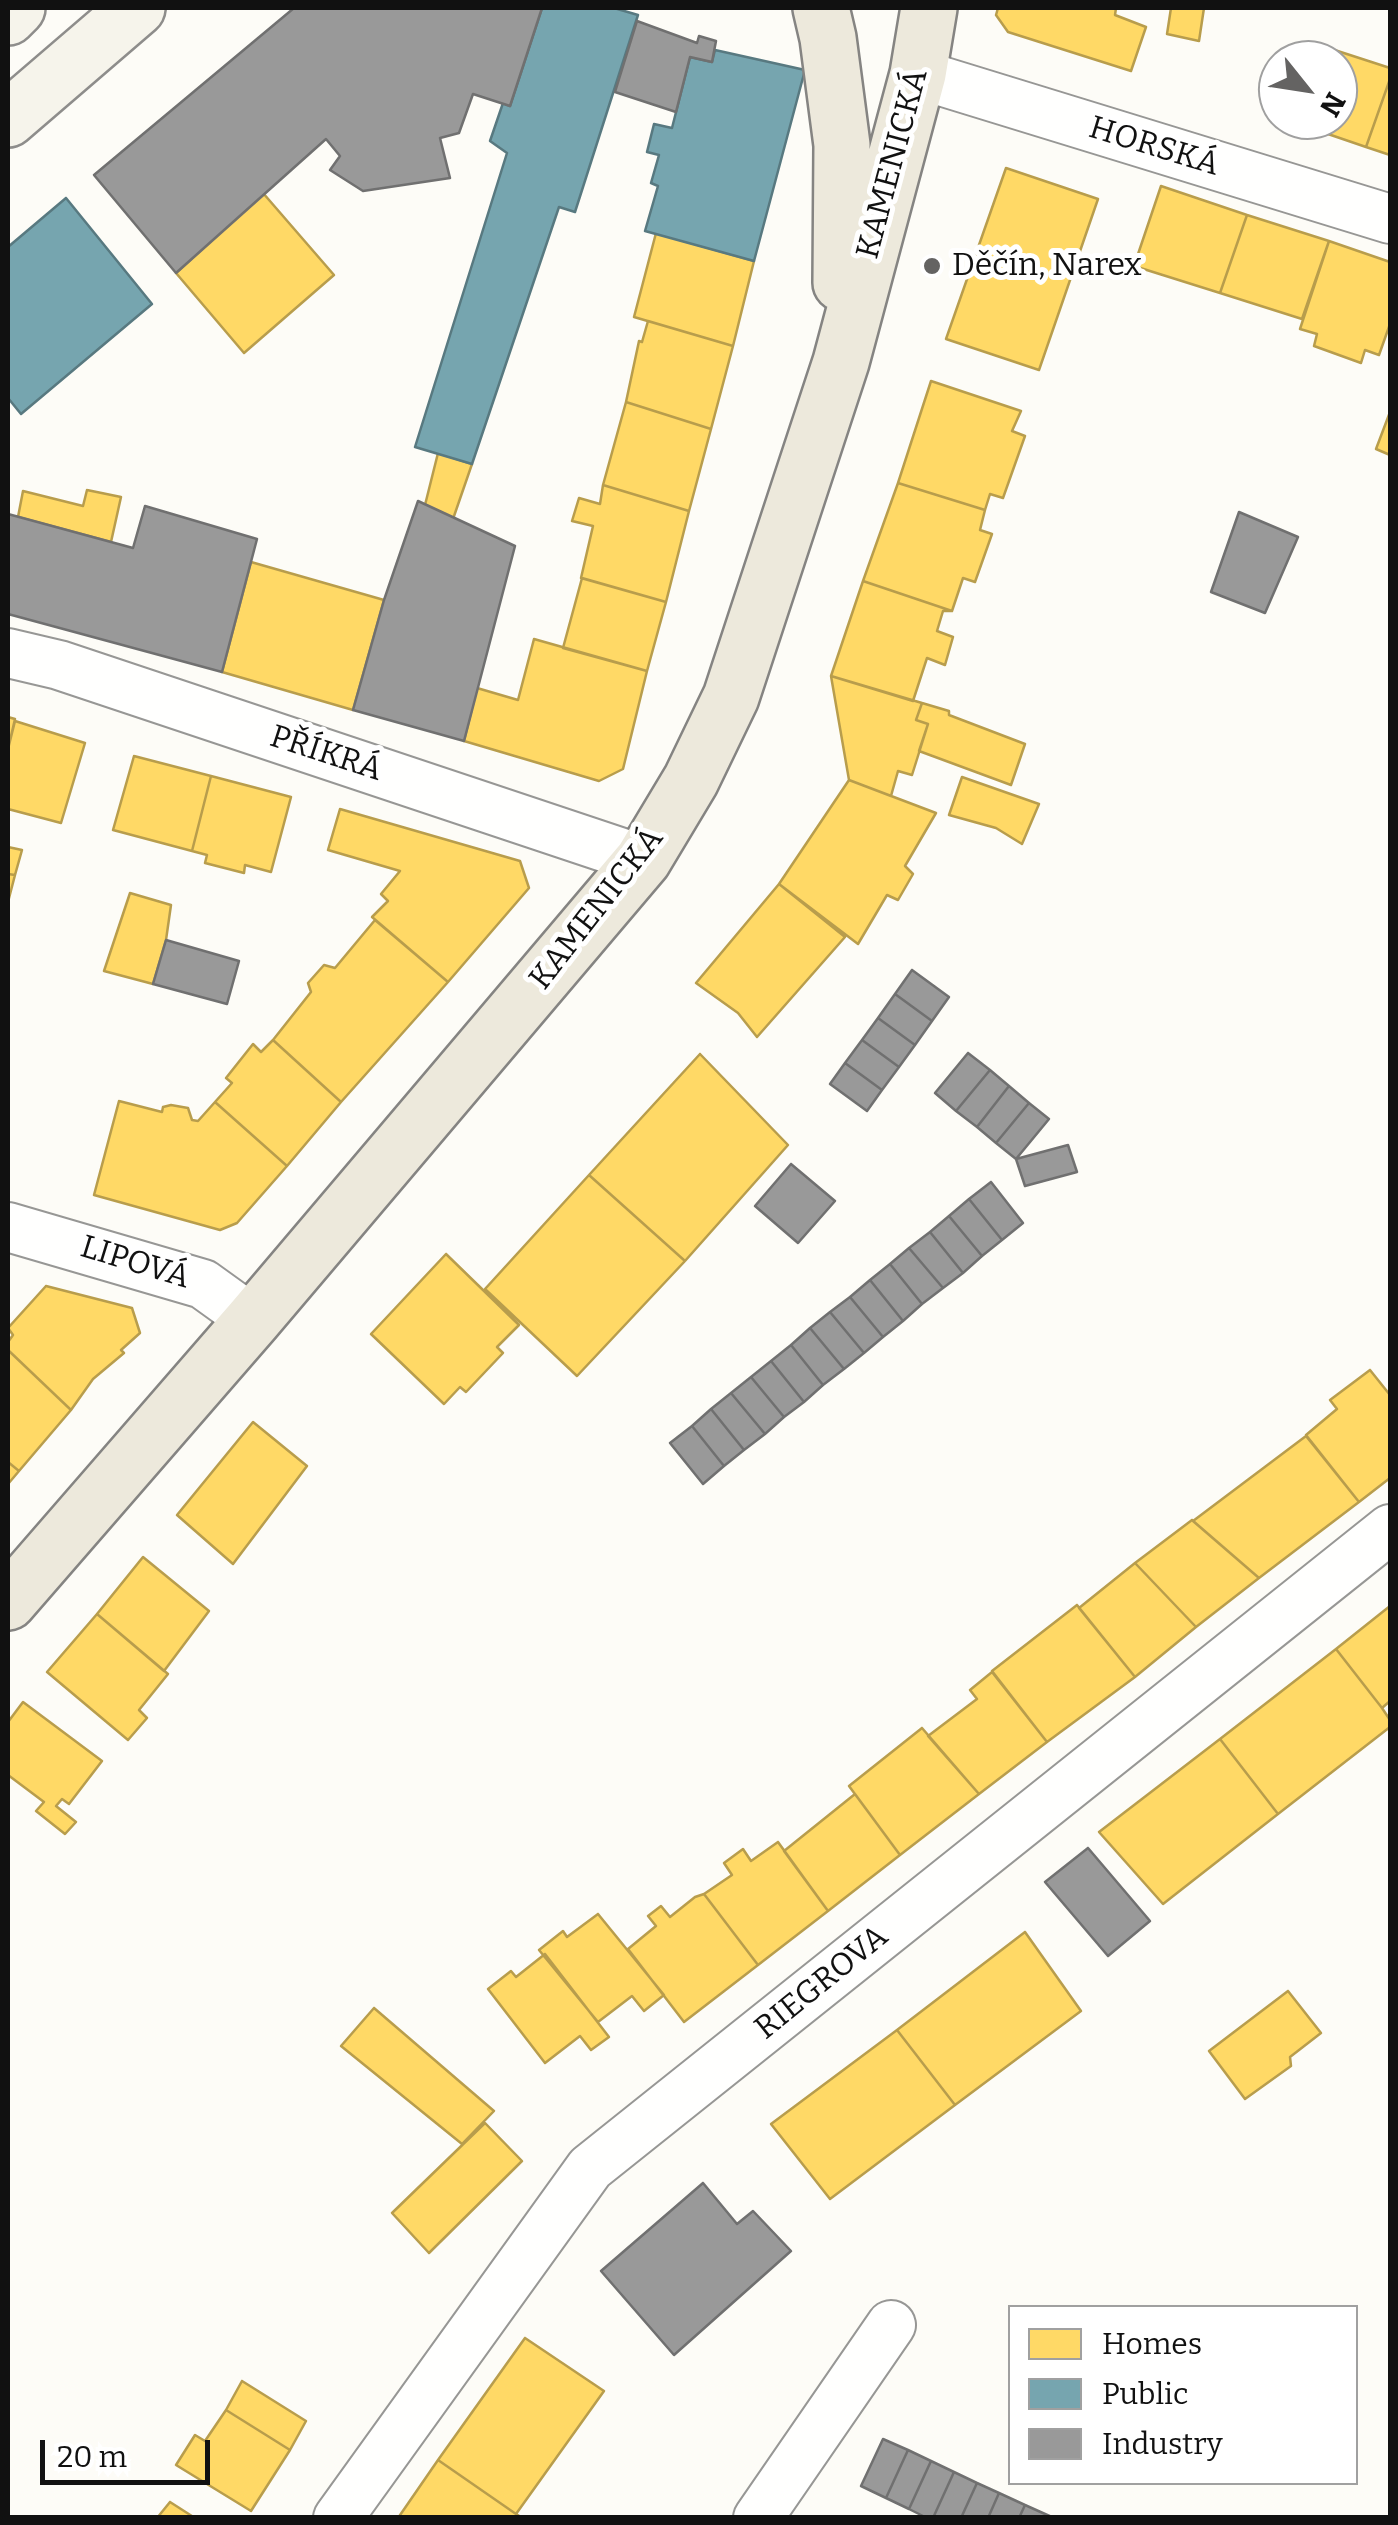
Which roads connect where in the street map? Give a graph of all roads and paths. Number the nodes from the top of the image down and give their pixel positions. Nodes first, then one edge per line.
1 (17, 8) edge
2 (137, 8) edge
3 (821, 8) edge
4 (929, 8) edge
5 (8, 17) edge
6 (918, 74) junction
7 (8, 119) edge
8 (1390, 219) edge
9 (840, 362) junction
10 (8, 654) edge
11 (643, 860) junction
12 (8, 1227) edge
13 (253, 1320) junction
14 (1390, 1529) edge
15 (8, 1602) edge
16 (891, 2326) dead end
17 (338, 2518) edge
18 (758, 2518) edge

1 - 5 main road
2 - 7 main road
3 - 9 main road
4 - 6 main road, KAMENICKÁ
6 - 8 street, HORSKÁ
6 - 9 main road, KAMENICKÁ
9 - 11 main road, KAMENICKÁ
10 - 11 street, PŘÍKRÁ
11 - 13 main road, KAMENICKÁ
12 - 13 street, LIPOVÁ
13 - 15 main road, KAMENICKÁ
14 - 17 street, RIEGROVA
16 - 18 street

